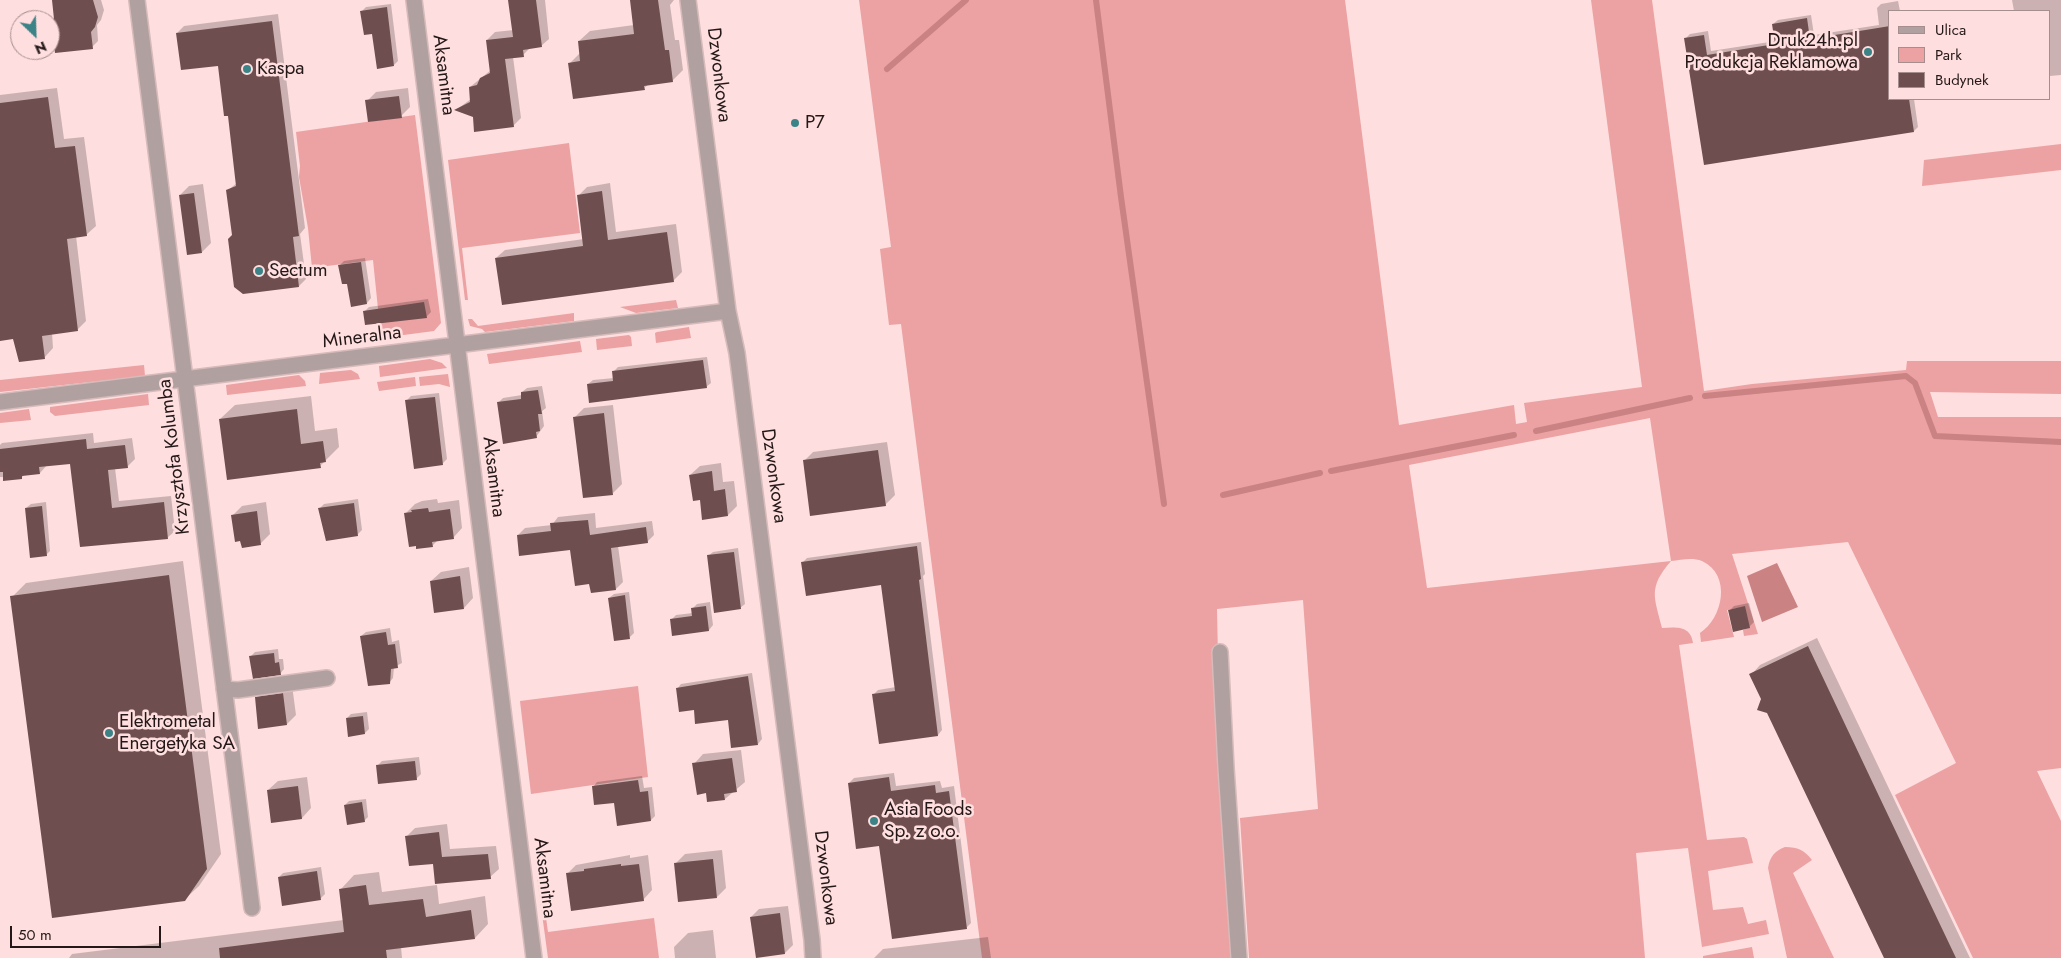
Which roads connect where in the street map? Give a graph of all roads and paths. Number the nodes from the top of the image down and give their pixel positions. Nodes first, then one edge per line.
1 (137, 0) edge
2 (414, 0) edge
3 (688, 0) edge
4 (728, 311) junction
5 (457, 347) junction
6 (185, 380) junction
7 (0, 402) edge
8 (1220, 652) dead end
9 (327, 678) dead end
10 (224, 690) junction
11 (252, 908) dead end
12 (534, 958) edge
13 (813, 958) edge
14 (1240, 958) edge

1 - 6 street, Krzysztofa Kolumba
2 - 5 street, Aksamitna
3 - 4 street, Dzwonkowa
4 - 5 street, Mineralna
4 - 13 street, Dzwonkowa
5 - 6 street, Mineralna
5 - 12 street, Aksamitna
6 - 7 street, Mineralna
6 - 10 street, Krzysztofa Kolumba
8 - 14 street
9 - 10 street
10 - 11 street, Krzysztofa Kolumba

